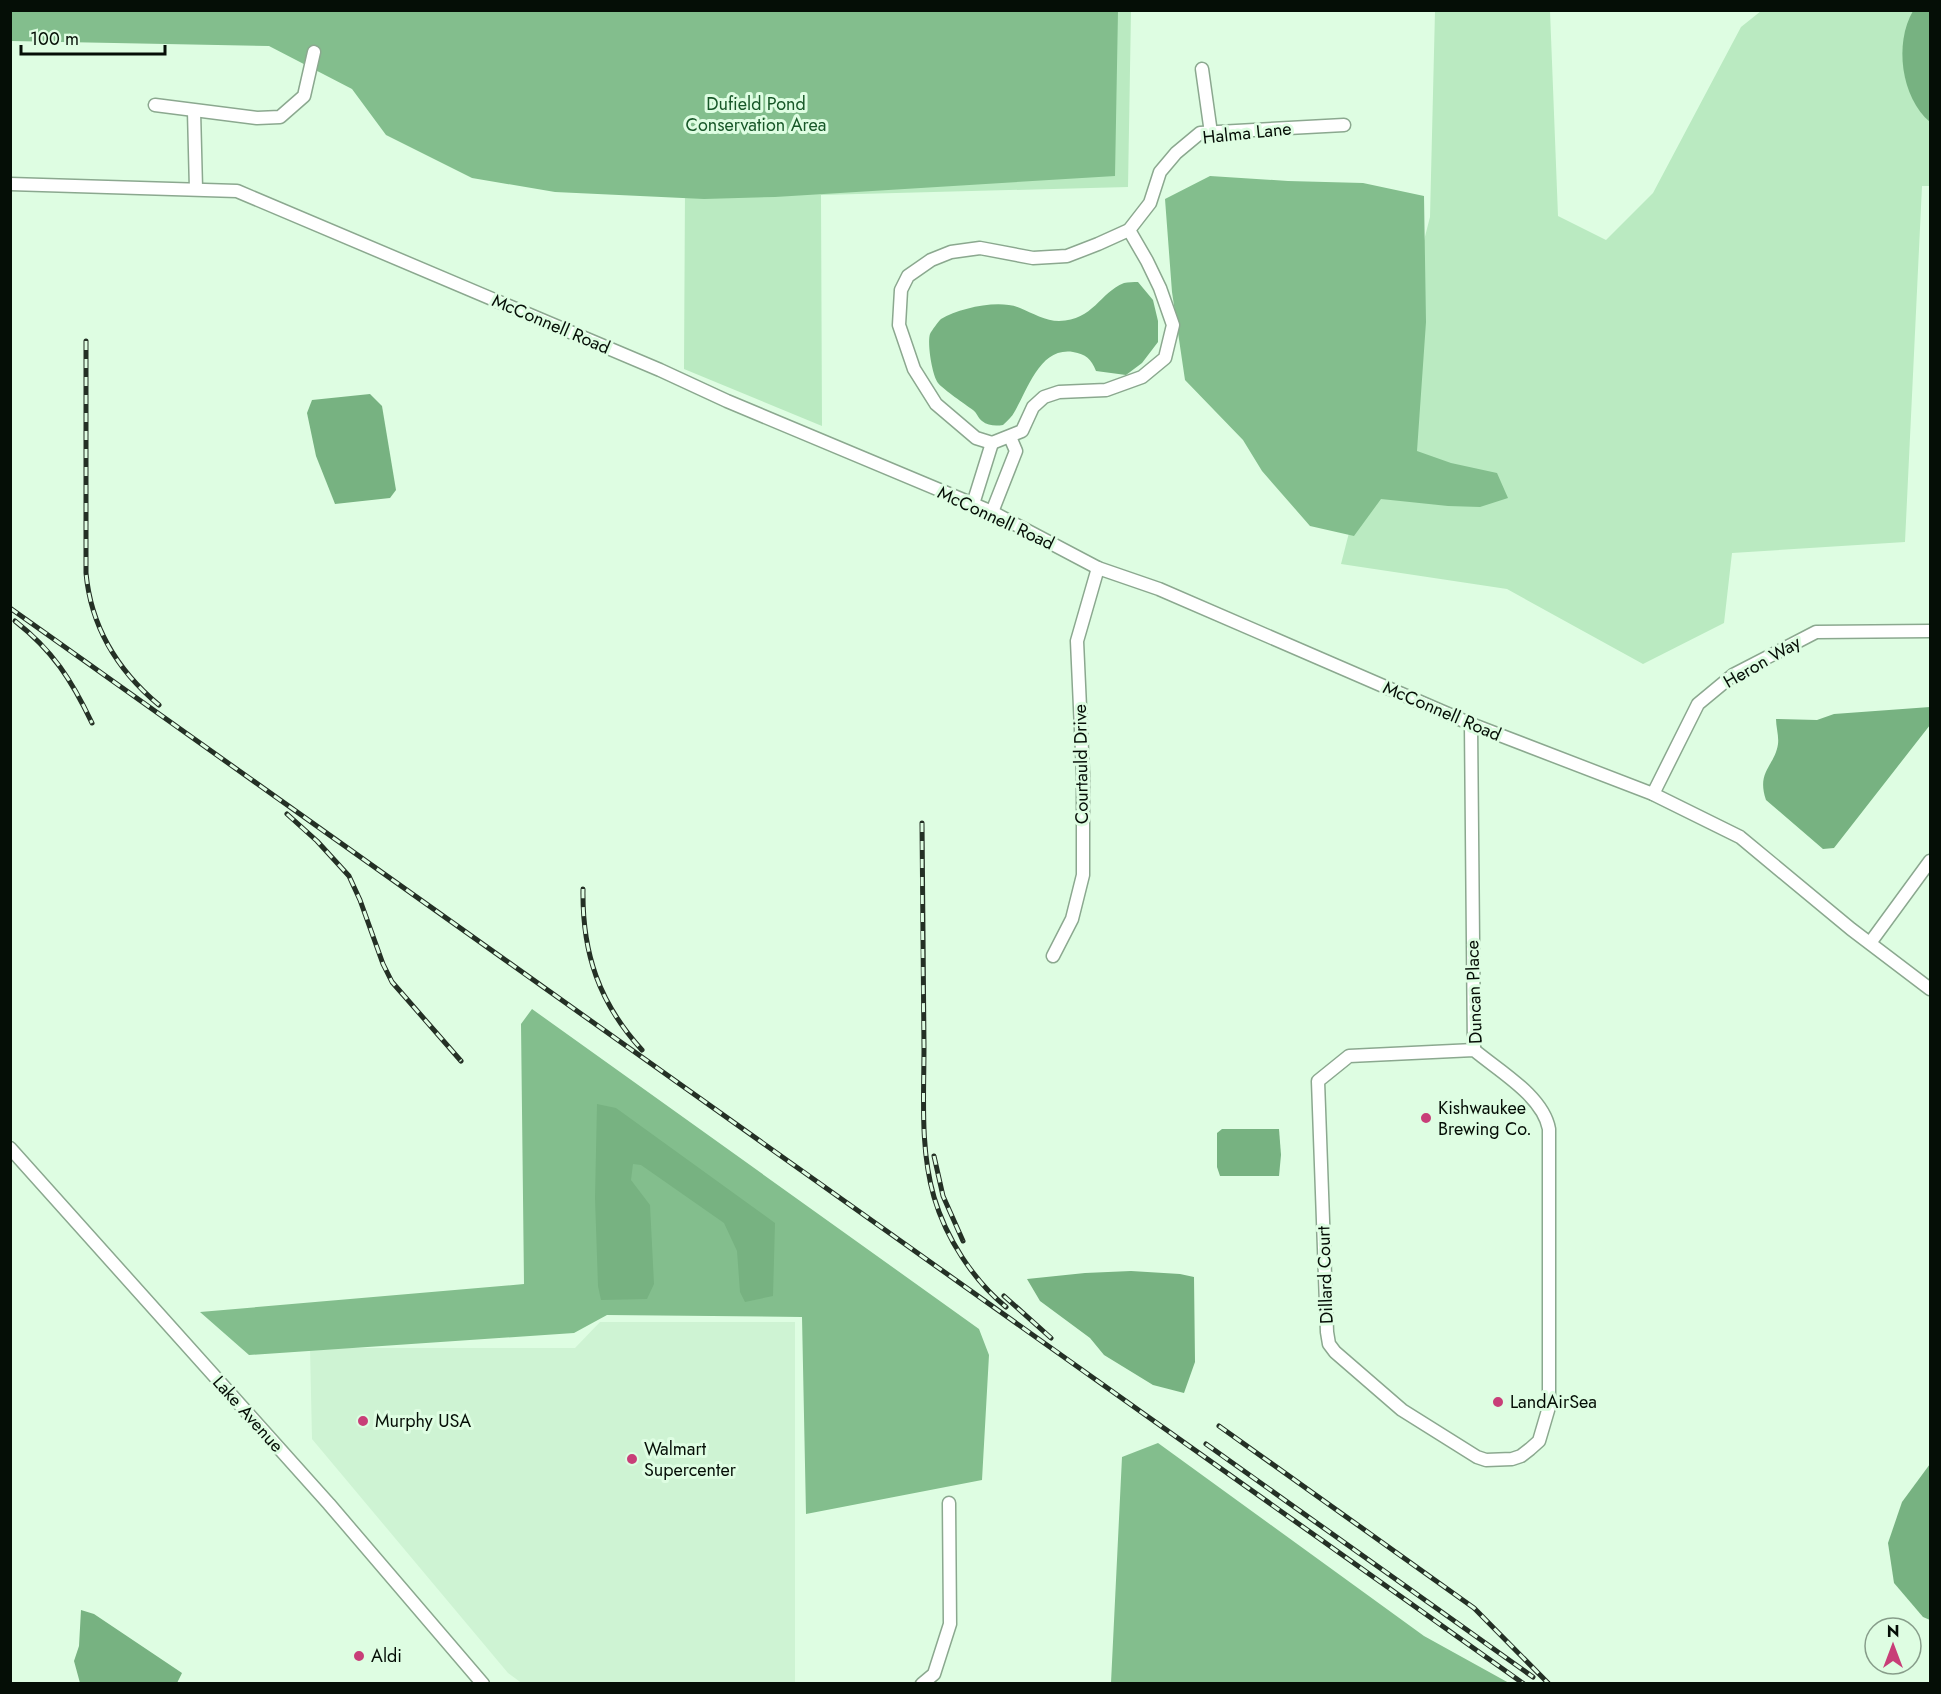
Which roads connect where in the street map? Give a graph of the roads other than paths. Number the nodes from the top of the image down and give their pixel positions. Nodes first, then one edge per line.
1 (314, 52) dead end
2 (1202, 69) dead end
3 (155, 105) dead end
4 (194, 111) junction
5 (1344, 124) dead end
6 (1211, 133) junction
7 (10, 184) edge
8 (196, 189) junction
9 (1128, 230) junction
10 (1010, 437) junction
11 (992, 443) junction
12 (973, 504) junction
13 (992, 512) junction
14 (1098, 568) junction
15 (1930, 631) edge
16 (1471, 724) junction
17 (1653, 794) junction
18 (1930, 861) edge
19 (1870, 944) junction
20 (1053, 956) dead end
21 (1930, 989) edge
22 (1474, 1050) junction
23 (10, 1148) edge
24 (1549, 1407) joint
25 (949, 1503) dead end
26 (483, 1683) edge
27 (922, 1683) edge

1 - 4 street
2 - 6 street
3 - 4 street
4 - 8 street
5 - 6 street, Halma Lane
6 - 9 street, Halma Lane
7 - 8 street, McConnell Road
8 - 12 street, McConnell Road
9 - 10 street
9 - 11 street
10 - 11 street
10 - 13 street
11 - 12 street
12 - 13 street, McConnell Road
13 - 14 street, McConnell Road
14 - 16 street, McConnell Road
14 - 20 street, Courtauld Drive
15 - 17 street, Heron Way
16 - 17 street, McConnell Road
16 - 22 street, Duncan Place
17 - 19 street, McConnell Road
18 - 19 street
19 - 21 street, McConnell Road
22 - 24 street, Duncan Place
22 - 24 street, Dillard Court
23 - 26 street, Lake Avenue
25 - 27 street

